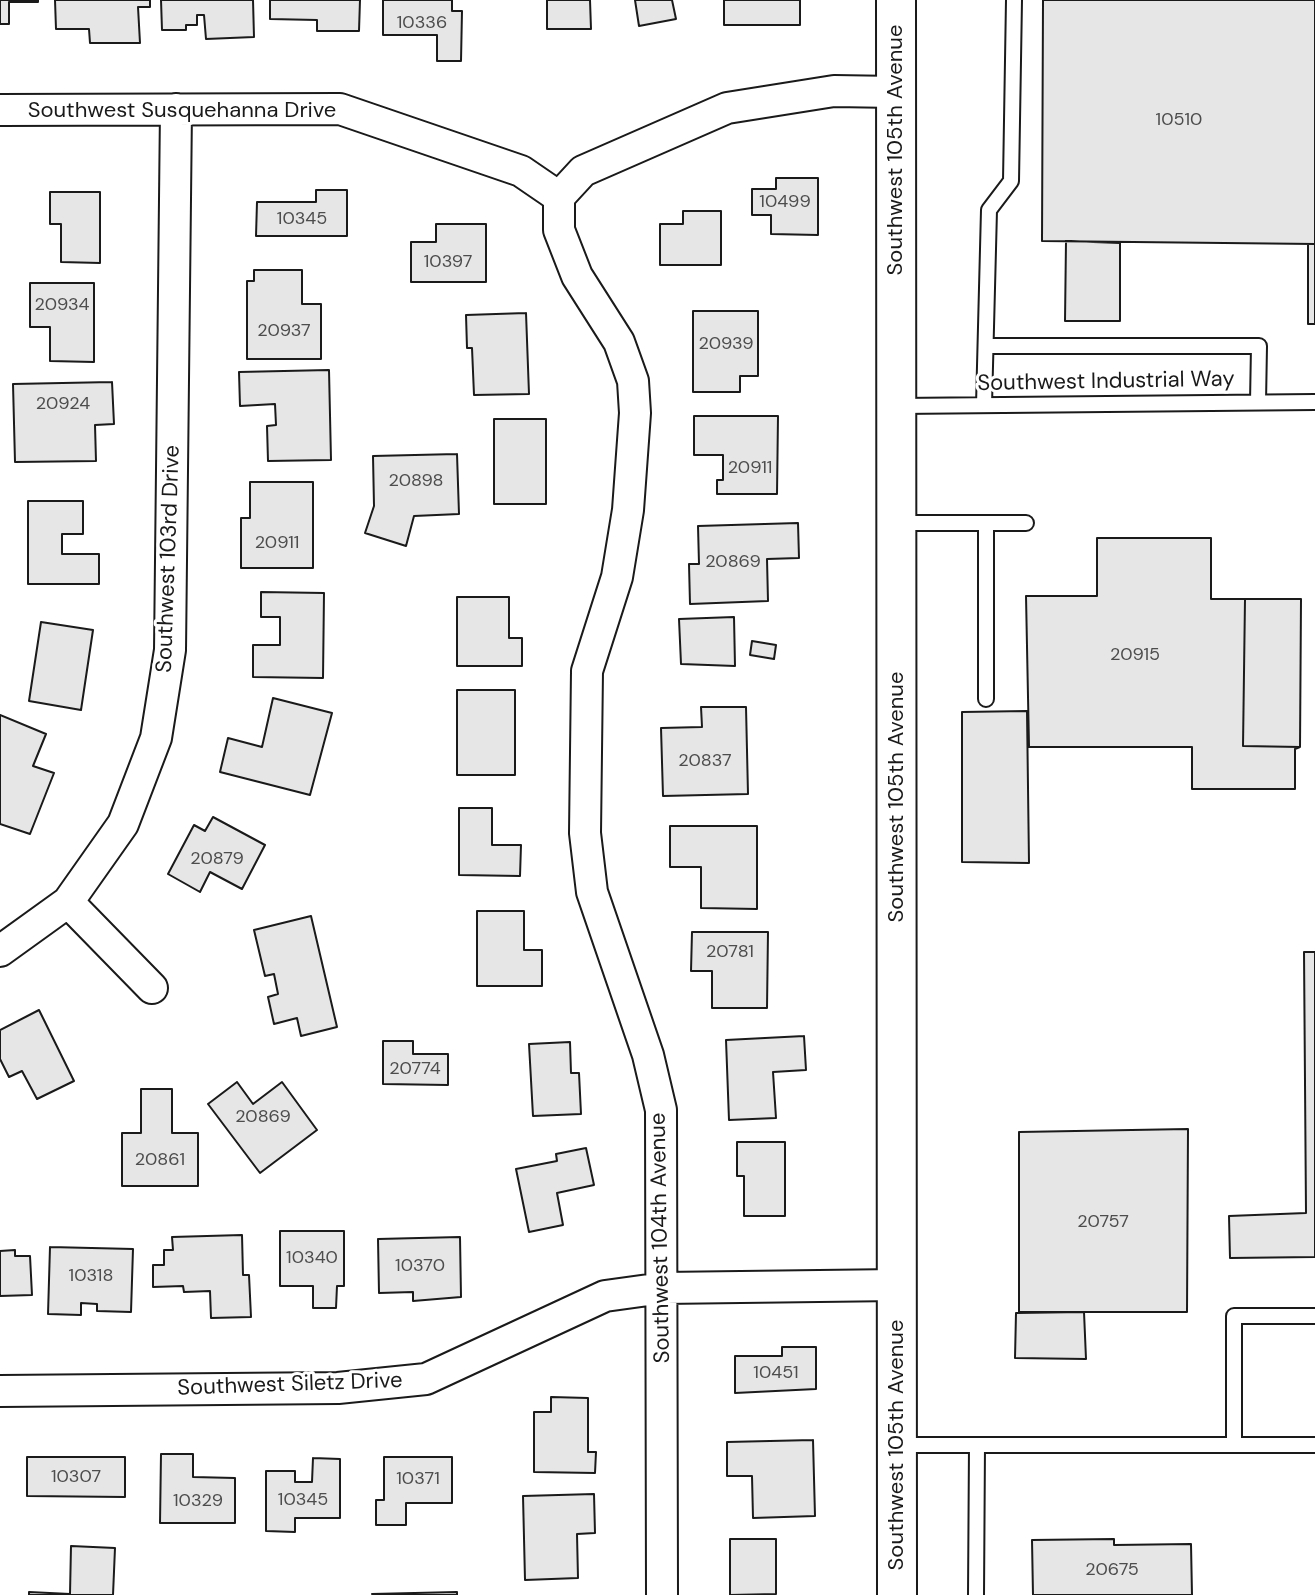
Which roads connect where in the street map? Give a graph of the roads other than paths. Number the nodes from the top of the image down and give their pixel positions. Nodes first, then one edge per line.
1 (896, 0) edge
2 (1014, 0) edge
3 (896, 92) junction
4 (176, 109) junction
5 (0, 110) edge
6 (559, 197) junction
7 (986, 346) junction
8 (1258, 402) junction
9 (1315, 402) edge
10 (984, 405) junction
11 (897, 406) junction
12 (897, 523) junction
13 (986, 523) junction
14 (1026, 523) dead end
15 (986, 699) dead end
16 (68, 902) junction
17 (0, 951) edge
18 (152, 988) dead end
19 (897, 1285) junction
20 (663, 1288) junction
21 (1315, 1316) edge
22 (0, 1391) edge
23 (897, 1445) junction
24 (977, 1445) junction
25 (1234, 1445) junction
26 (1315, 1445) edge
27 (662, 1595) edge
28 (897, 1595) edge
29 (976, 1595) edge

1 - 3 street, Southwest 105th Avenue
2 - 7 lane
3 - 6 street
3 - 11 street, Southwest 105th Avenue
4 - 5 street, Southwest Susquehanna Drive
4 - 6 street, Southwest Susquehanna Drive
4 - 16 street, Southwest 103rd Drive
6 - 20 street, Southwest 104th Avenue
7 - 8 lane
7 - 10 lane
8 - 9 lane, Southwest Industrial Way
8 - 10 lane, Southwest Industrial Way
10 - 11 lane, Southwest Industrial Way
11 - 12 street, Southwest 105th Avenue
12 - 13 lane
12 - 19 street, Southwest 105th Avenue
13 - 14 lane
13 - 15 lane
16 - 17 street, Southwest 103rd Drive
16 - 18 street
19 - 20 street, Southwest Siletz Drive
19 - 23 street, Southwest 105th Avenue
20 - 22 street, Southwest Siletz Drive
20 - 27 street, Southwest 104th Avenue
21 - 25 lane
23 - 24 lane
23 - 28 street, Southwest 105th Avenue
24 - 25 lane
24 - 29 lane
25 - 26 lane

